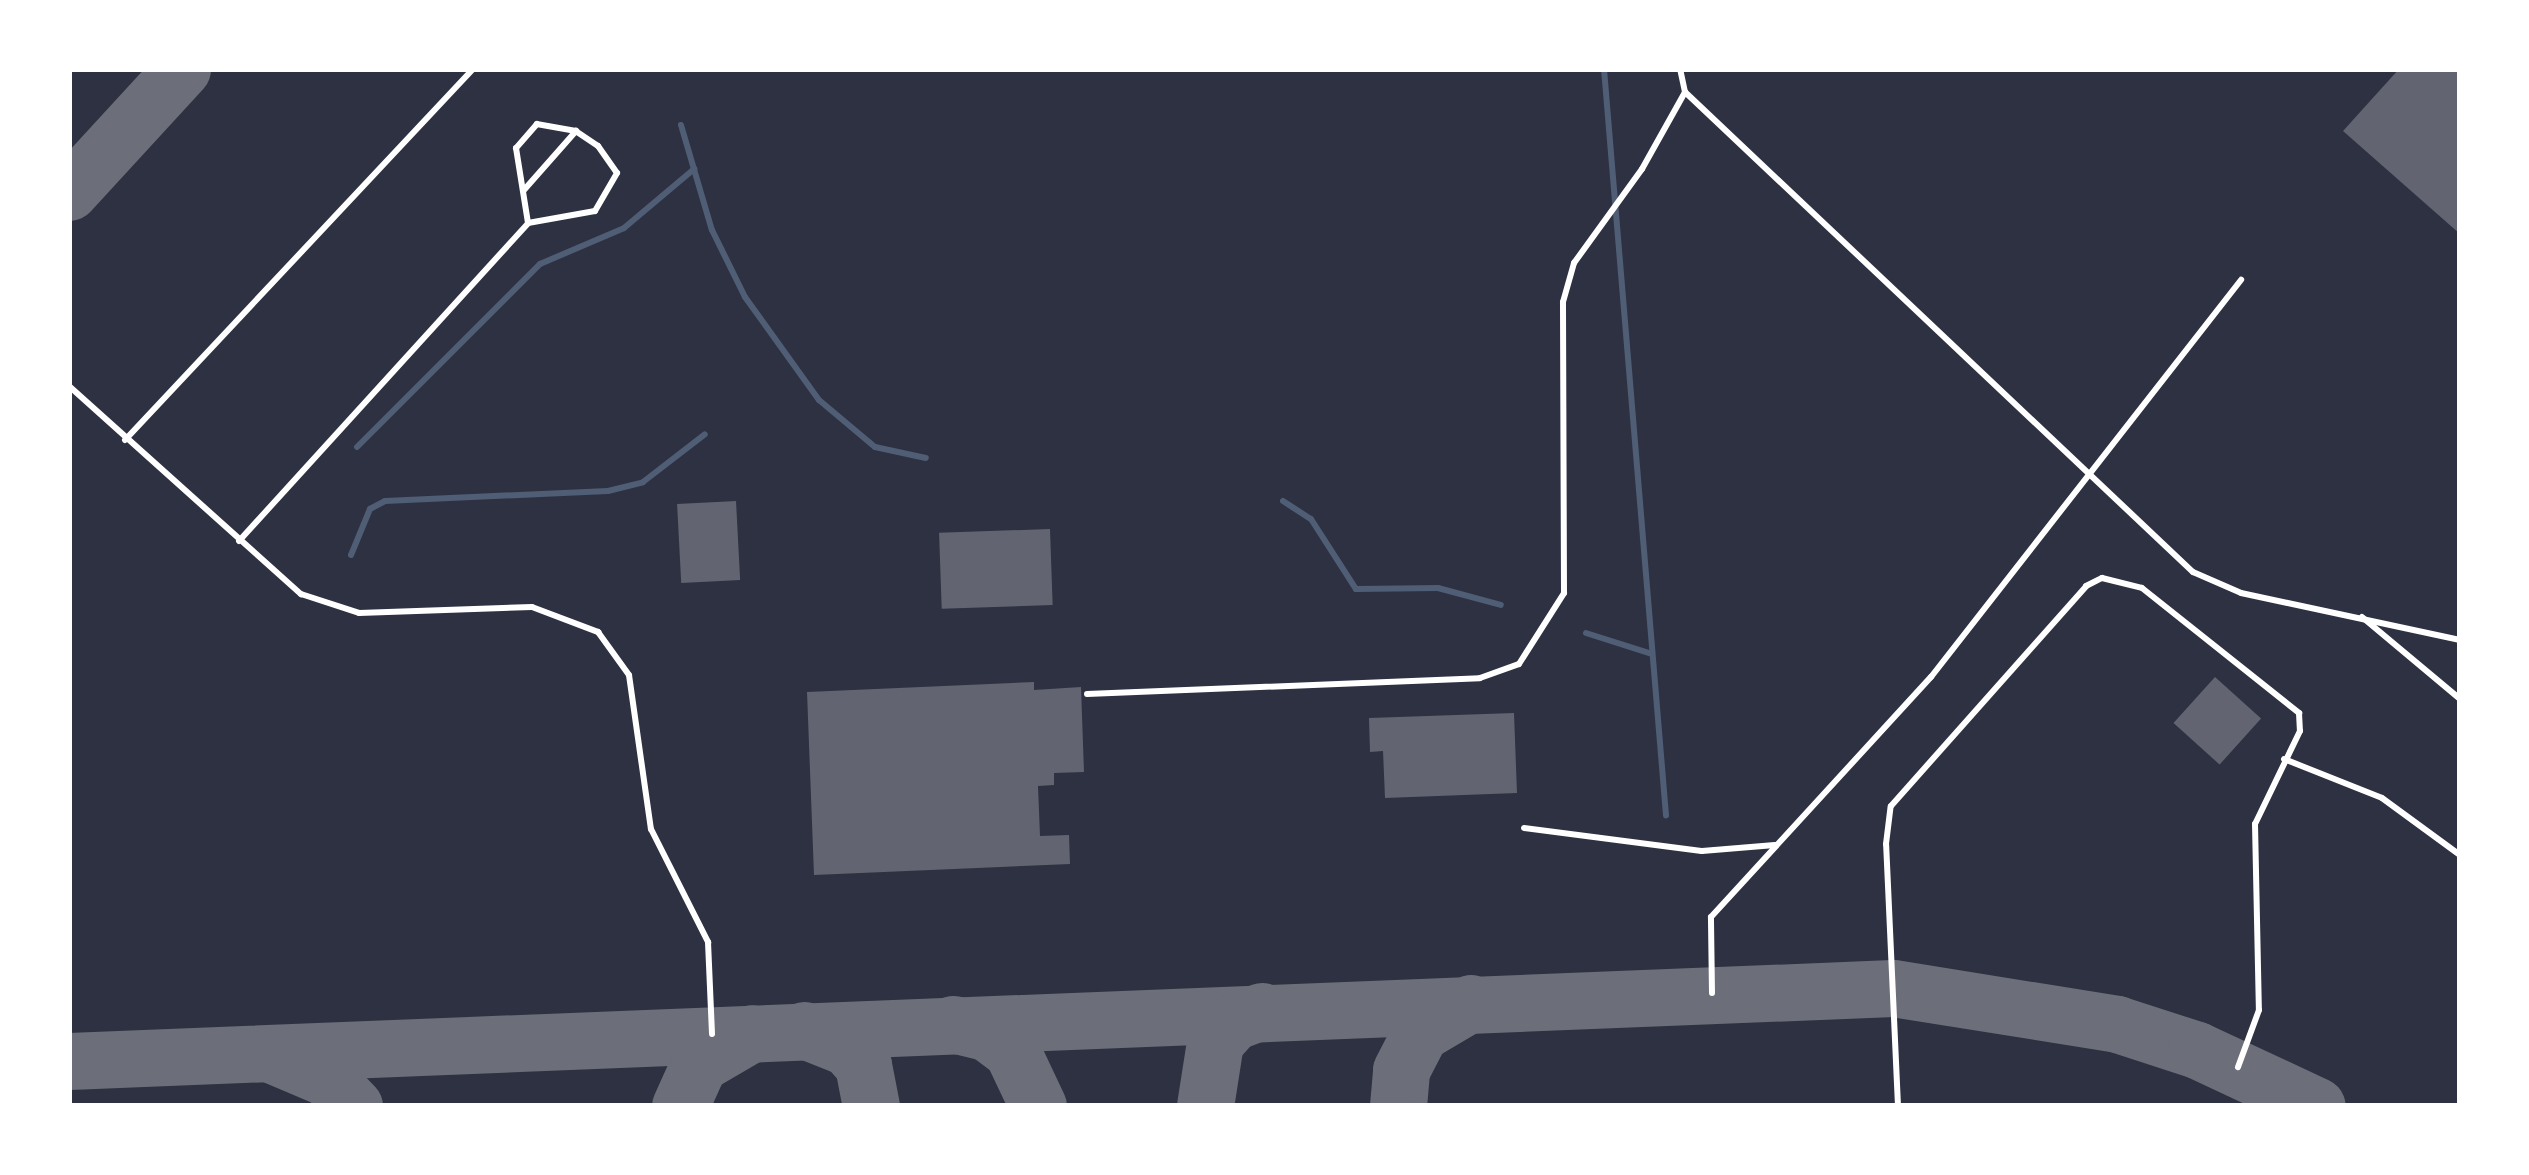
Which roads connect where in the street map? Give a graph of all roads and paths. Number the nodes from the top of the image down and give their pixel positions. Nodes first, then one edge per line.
1 (473, 69) edge
2 (1680, 69) edge
3 (1684, 92) junction
4 (577, 131) junction
5 (524, 190) junction
6 (528, 223) junction
7 (2241, 280) dead end
8 (69, 386) edge
9 (125, 440) junction
10 (2090, 472) junction
11 (238, 541) junction
12 (2359, 615) junction
13 (2460, 640) edge
14 (1087, 694) dead end
15 (2460, 699) edge
16 (2284, 759) junction
17 (1524, 828) dead end
18 (1779, 845) junction
19 (2460, 855) edge
20 (1712, 993) dead end
21 (712, 1034) dead end
22 (2238, 1067) dead end
23 (1898, 1106) edge

1 - 9 lane
2 - 3 lane
3 - 10 lane
3 - 14 lane
4 - 5 lane
4 - 5 lane
4 - 6 lane
5 - 6 lane
6 - 11 lane
7 - 10 lane
8 - 9 lane
9 - 11 lane
10 - 12 lane
10 - 18 lane
11 - 21 lane
12 - 13 lane
12 - 15 lane
16 - 19 lane
16 - 22 lane
16 - 23 lane
17 - 18 lane
18 - 20 lane

